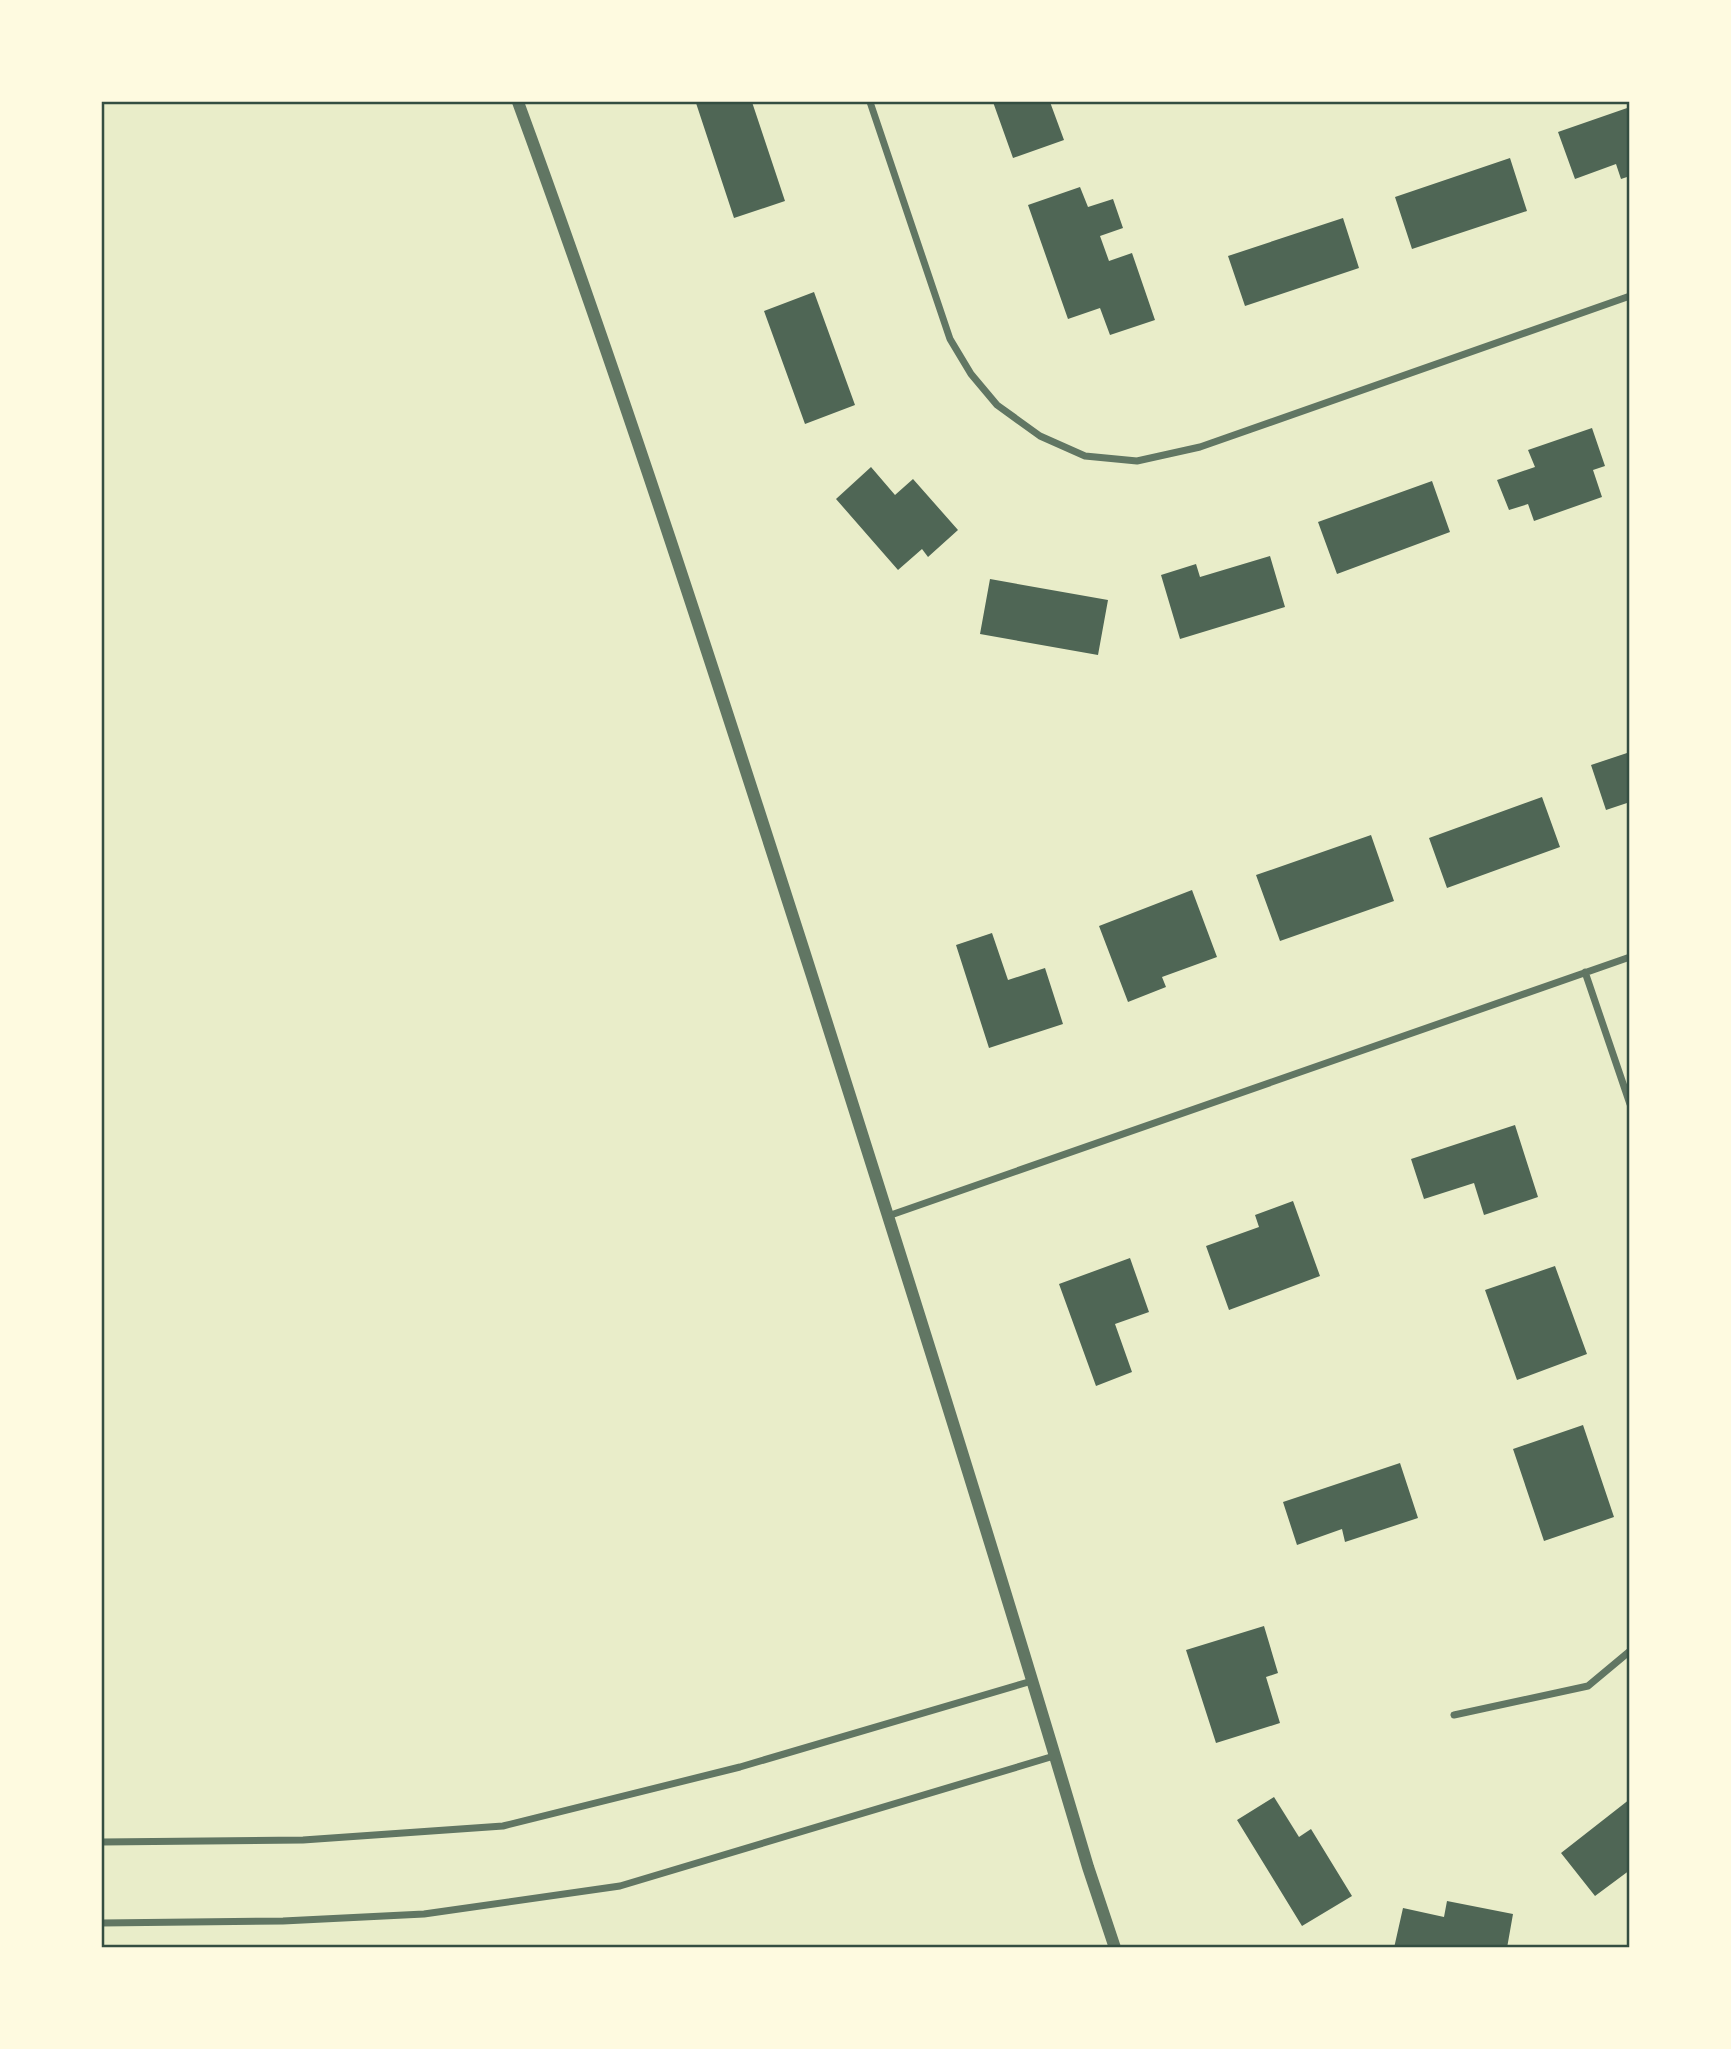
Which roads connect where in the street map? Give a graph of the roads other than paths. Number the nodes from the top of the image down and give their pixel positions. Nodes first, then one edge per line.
1 (518, 102) edge
2 (870, 102) edge
3 (1629, 296) edge
4 (1629, 957) edge
5 (1585, 972) junction
6 (1629, 1104) edge
7 (888, 1216) junction
8 (1629, 1651) edge
9 (1032, 1681) junction
10 (1454, 1715) dead end
11 (1055, 1756) junction
12 (102, 1842) edge
13 (102, 1923) edge
14 (1115, 1948) edge

1 - 7 street
2 - 3 street
4 - 5 street
5 - 6 street
5 - 7 street
7 - 9 street
8 - 10 street
9 - 11 street
9 - 12 street
11 - 13 street
11 - 14 street

